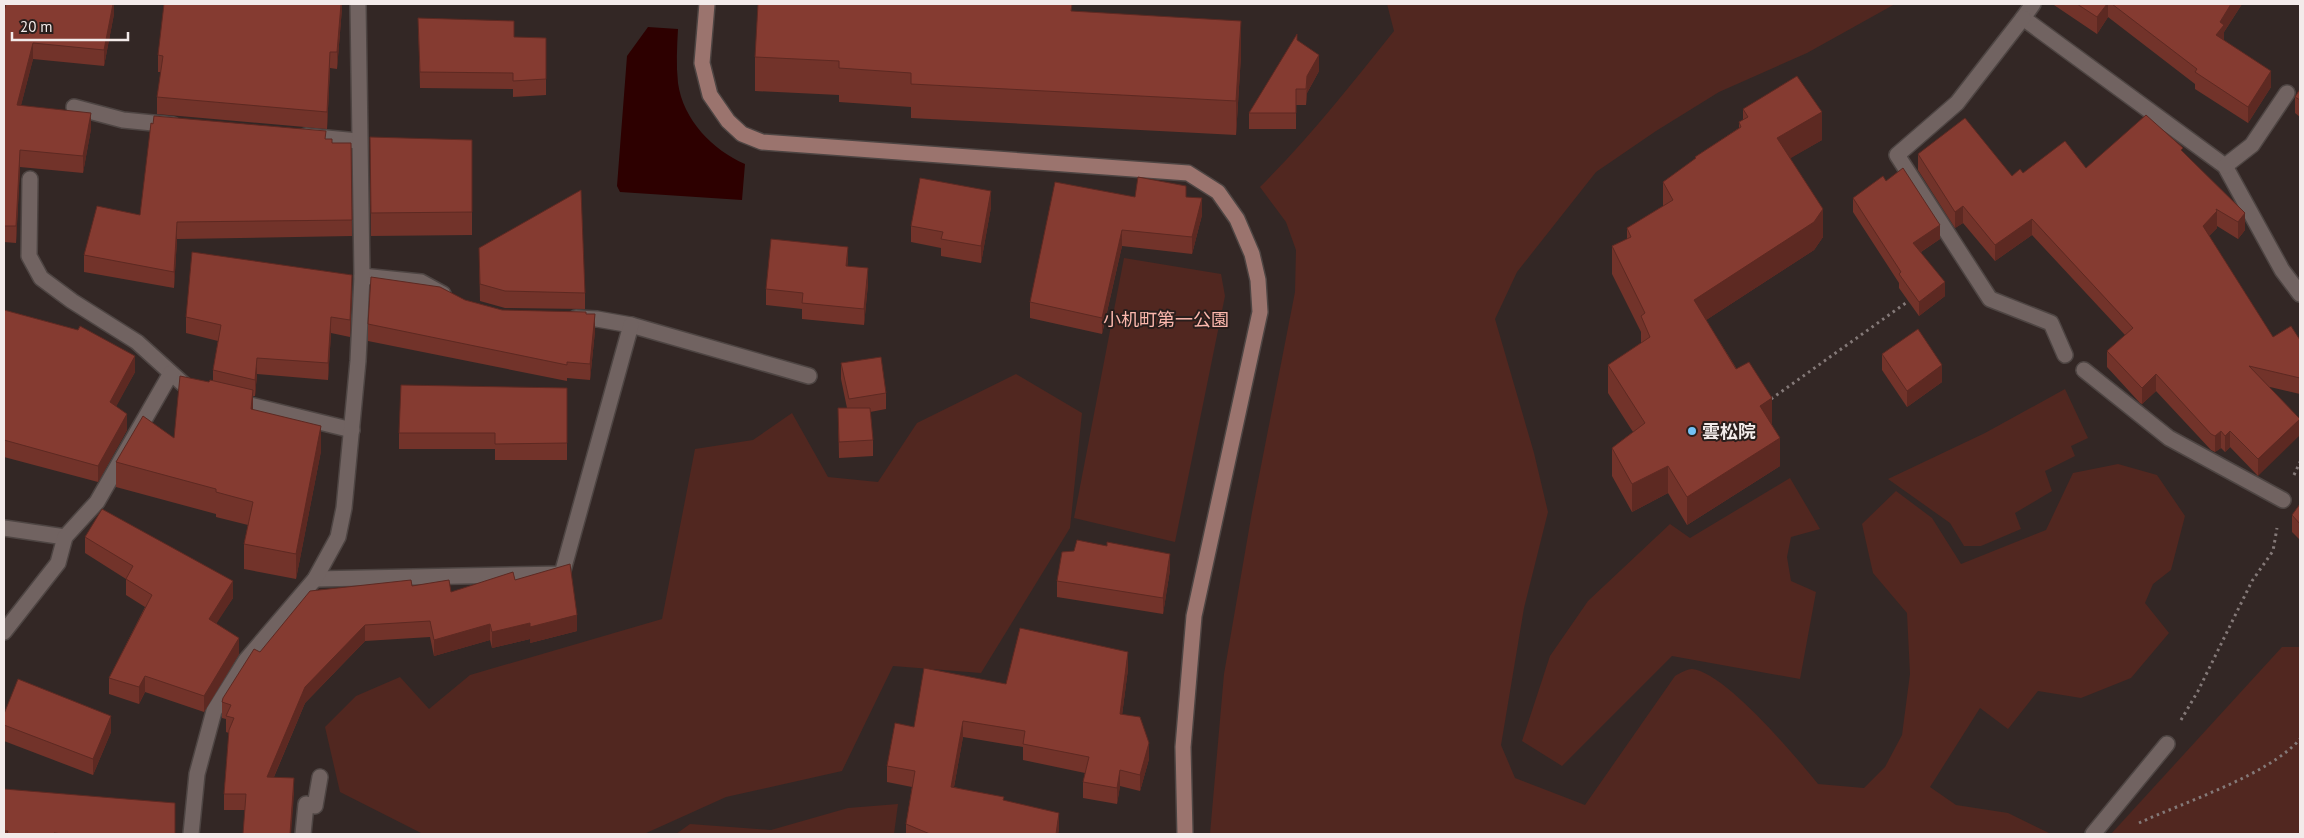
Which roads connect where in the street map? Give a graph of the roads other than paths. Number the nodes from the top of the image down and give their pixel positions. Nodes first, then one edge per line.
1 (358, 4) edge
2 (707, 4) edge
3 (2033, 4) edge
4 (2023, 18) junction
5 (2287, 93) dead end
6 (74, 108) dead end
7 (191, 126) edge
8 (290, 135) edge
9 (358, 141) junction
10 (2225, 166) junction
11 (30, 179) dead end
12 (362, 276) junction
13 (2300, 294) edge
14 (460, 303) edge
15 (560, 318) edge
16 (631, 325) junction
17 (2065, 355) dead end
18 (2084, 370) dead end
19 (171, 372) junction
20 (809, 376) dead end
21 (352, 430) junction
22 (2283, 500) road end
23 (4, 528) edge
24 (65, 537) junction
25 (315, 579) junction
26 (4, 632) edge
27 (2167, 744) road end
28 (320, 777) dead end
29 (191, 834) edge
30 (303, 834) edge
31 (1185, 834) edge
32 (2093, 834) edge

1 - 9 street
2 - 31 street
3 - 4 street
4 - 10 street
4 - 17 street
5 - 10 street
6 - 7 street
8 - 9 street
9 - 12 street
10 - 13 street
11 - 19 street
12 - 14 street
12 - 21 street
15 - 16 street
16 - 20 street
16 - 25 street
18 - 22 street
19 - 21 street
19 - 24 street
21 - 25 street
23 - 24 street
24 - 26 street
25 - 29 street
27 - 32 street
28 - 30 street

